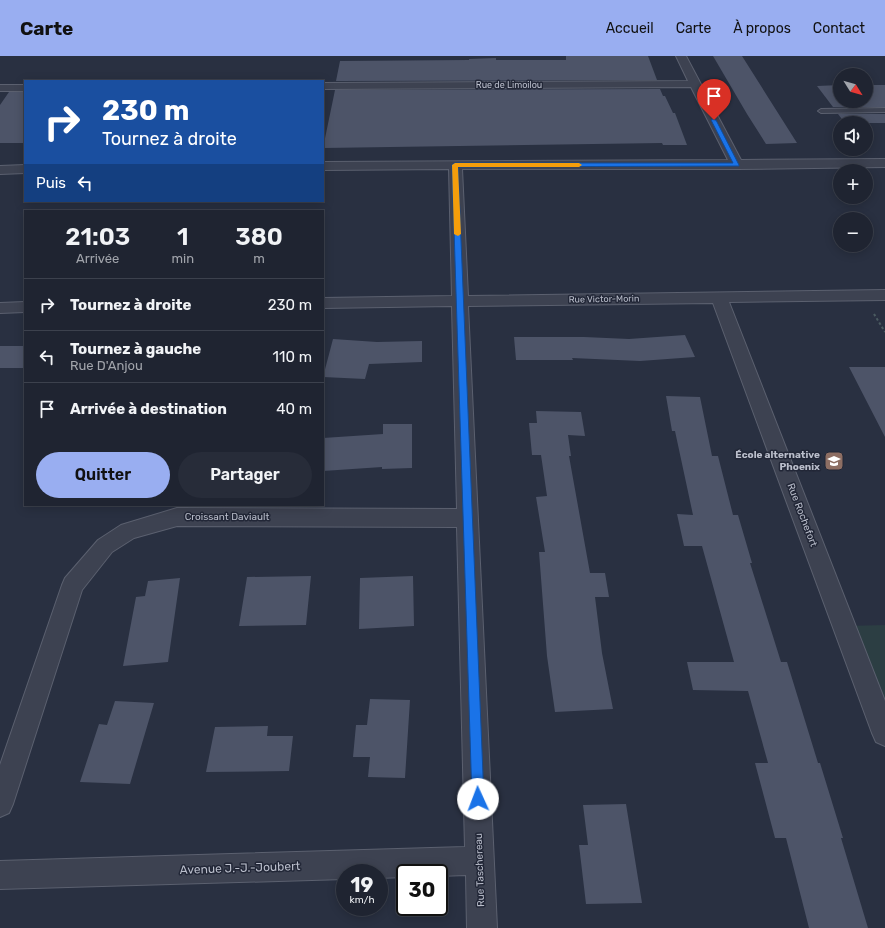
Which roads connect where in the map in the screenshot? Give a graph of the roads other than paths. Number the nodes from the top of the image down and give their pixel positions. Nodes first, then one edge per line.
1 (681, 56) edge
2 (695, 84) junction
3 (324, 86) edge
4 (0, 88) edge
5 (24, 88) edge
6 (885, 110) edge
7 (821, 111) dead end
8 (885, 163) edge
9 (455, 165) junction
10 (736, 165) junction
11 (324, 166) edge
12 (24, 168) edge
13 (0, 170) edge
14 (885, 295) edge
15 (719, 297) junction
16 (460, 300) junction
17 (324, 303) edge
18 (24, 307) edge
19 (0, 308) edge
20 (468, 518) junction
21 (885, 733) edge
22 (0, 804) edge
23 (480, 861) junction
24 (0, 875) edge
25 (482, 928) edge

1 - 2 street
2 - 3 street, Rue de Limoilou
2 - 10 street
4 - 5 street
6 - 7 lane
8 - 10 street
9 - 10 street
9 - 11 street
9 - 16 street, Rue Taschereau
12 - 13 street
14 - 15 street, Rue Victor-Morin
15 - 16 street, Rue Victor-Morin
15 - 21 street, Rue Rochefort
16 - 17 street, Rue Victor-Morin
16 - 20 street, Rue Taschereau
18 - 19 street
20 - 22 street, Croissant Daviault
20 - 23 street, Rue Taschereau
23 - 24 street, Avenue J.-J.-Joubert
23 - 25 street, Rue Taschereau

